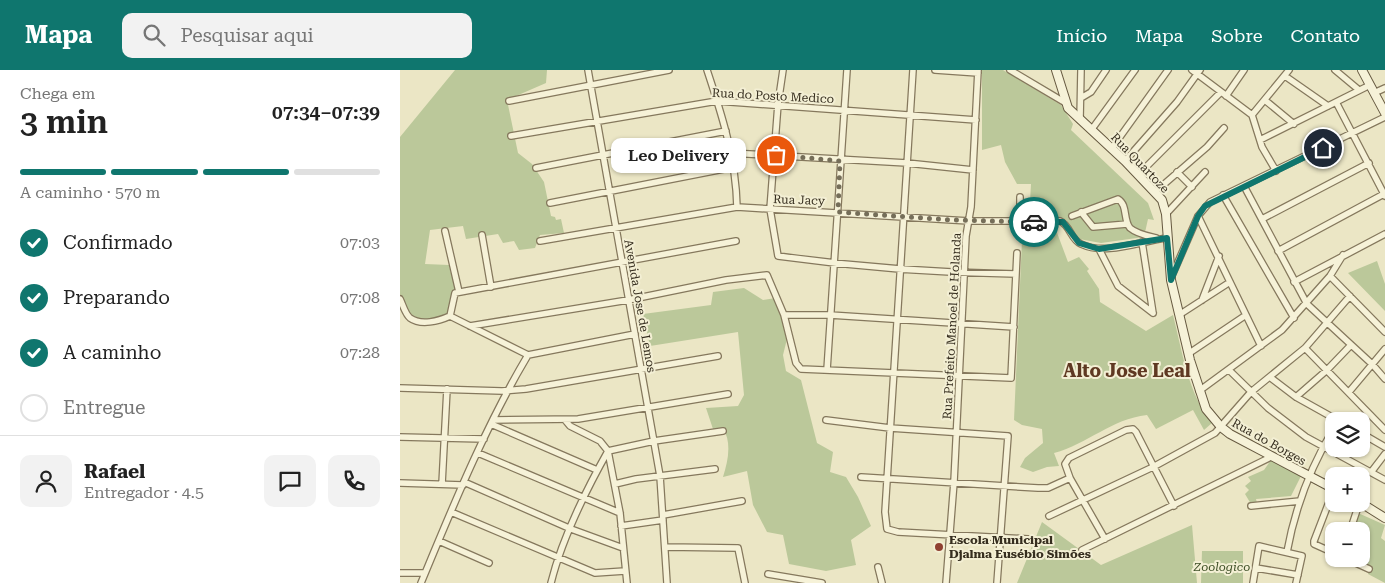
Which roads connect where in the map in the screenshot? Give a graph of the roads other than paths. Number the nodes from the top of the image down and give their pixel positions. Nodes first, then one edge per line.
1 (588, 70) edge
2 (669, 70) edge
3 (707, 70) edge
4 (783, 70) edge
5 (847, 70) edge
6 (913, 70) edge
7 (935, 70) edge
8 (1010, 70) edge
9 (1056, 70) edge
10 (1082, 70) edge
11 (1106, 70) edge
12 (1135, 70) edge
13 (1168, 70) edge
14 (1244, 70) edge
15 (1335, 70) edge
16 (1196, 71) edge
17 (978, 72) edge
18 (1366, 72) edge
19 (1287, 73) edge
20 (590, 85) junction
21 (1370, 85) junction
22 (1385, 88) edge
23 (1359, 90) junction
24 (1374, 93) junction
25 (1223, 94) junction
26 (1080, 98) junction
27 (508, 101) dead end
28 (718, 101) junction
29 (1266, 101) junction
30 (1064, 102) junction
31 (1336, 102) junction
32 (778, 104) junction
33 (1328, 106) junction
34 (844, 109) junction
35 (909, 113) junction
36 (1385, 113) edge
37 (1252, 115) junction
38 (1385, 117) edge
39 (976, 120) junction
40 (1080, 120) junction
41 (596, 121) junction
42 (1294, 124) junction
43 (1224, 128) dead end
44 (1092, 129) junction
45 (726, 131) junction
46 (1354, 132) junction
47 (512, 136) dead end
48 (1260, 140) junction
49 (1112, 148) junction
50 (732, 153) junction
51 (776, 155) junction
52 (602, 156) junction
53 (1125, 160) junction
54 (840, 161) junction
55 (1369, 163) junction
56 (907, 164) junction
57 (734, 167) junction
58 (536, 168) dead end
59 (973, 170) junction
60 (1276, 171) junction
61 (1177, 172) junction
62 (1206, 172) dead end
63 (1138, 175) junction
64 (1244, 186) junction
65 (1192, 187) junction
66 (609, 192) junction
67 (1155, 192) junction
68 (1223, 195) junction
69 (1385, 195) edge
70 (1020, 197) dead end
71 (550, 204) dead end
72 (736, 207) junction
73 (770, 209) junction
74 (838, 212) junction
75 (1081, 212) junction
76 (1166, 214) junction
77 (1072, 216) dead end
78 (1198, 216) junction
79 (904, 217) junction
80 (1262, 219) junction
81 (969, 221) junction
82 (1020, 222) junction
83 (1127, 224) junction
84 (615, 228) junction
85 (445, 231) dead end
86 (1385, 234) edge
87 (482, 235) dead end
88 (1162, 238) junction
89 (540, 241) dead end
90 (736, 241) dead end
91 (1142, 242) junction
92 (1099, 249) junction
93 (1278, 251) junction
94 (1017, 253) dead end
95 (1343, 255) junction
96 (1219, 256) junction
97 (622, 263) junction
98 (834, 264) junction
99 (901, 268) junction
100 (965, 273) junction
101 (1016, 274) junction
102 (1330, 276) junction
103 (1171, 280) junction
104 (1230, 282) junction
105 (1294, 282) junction
106 (491, 286) junction
107 (457, 292) junction
108 (1350, 296) junction
109 (400, 299) edge
110 (628, 300) junction
111 (1201, 302) junction
112 (1307, 304) junction
113 (402, 310) edge
114 (784, 315) junction
115 (830, 315) junction
116 (1179, 315) junction
117 (1246, 315) junction
118 (450, 316) junction
119 (1294, 318) junction
120 (898, 320) junction
121 (1329, 323) junction
122 (962, 324) junction
123 (470, 326) junction
124 (1014, 327) junction
125 (1385, 332) edge
126 (635, 334) junction
127 (1351, 345) junction
128 (1261, 346) junction
129 (1305, 348) junction
130 (1385, 349) edge
131 (1188, 354) junction
132 (528, 355) junction
133 (718, 356) dead end
134 (1372, 364) junction
135 (641, 370) junction
136 (827, 370) junction
137 (1228, 370) junction
138 (1327, 370) junction
139 (893, 373) junction
140 (959, 375) junction
141 (1271, 378) junction
142 (1385, 379) edge
143 (400, 388) edge
144 (447, 389) junction
145 (1199, 390) junction
146 (506, 391) junction
147 (1251, 392) junction
148 (1349, 392) junction
149 (728, 394) dead end
150 (1296, 397) junction
151 (647, 407) junction
152 (1325, 414) edge
153 (565, 420) junction
154 (826, 420) dead end
155 (492, 422) junction
156 (1221, 427) junction
157 (890, 428) junction
158 (1385, 430) edge
159 (723, 431) dead end
160 (956, 431) junction
161 (400, 437) edge
162 (446, 438) junction
163 (1370, 438) edge
164 (484, 439) junction
165 (654, 441) junction
166 (1325, 443) edge
167 (1323, 446) junction
168 (1385, 447) edge
169 (608, 451) junction
170 (478, 453) junction
171 (1385, 454) edge
172 (1271, 457) junction
173 (1153, 467) junction
174 (714, 469) dead end
175 (597, 470) junction
176 (1372, 471) junction
177 (660, 476) junction
178 (862, 476) dead end
179 (1308, 477) junction
180 (887, 478) junction
181 (1070, 478) junction
182 (1385, 480) edge
183 (954, 482) junction
184 (400, 483) edge
185 (463, 483) junction
186 (442, 484) junction
187 (615, 484) junction
188 (1325, 485) edge
189 (1003, 486) junction
190 (584, 500) junction
191 (1084, 500) junction
192 (1300, 501) junction
193 (742, 502) dead end
194 (1174, 506) junction
195 (1251, 506) dead end
196 (1370, 509) edge
197 (451, 512) junction
198 (1325, 512) edge
199 (620, 513) junction
200 (1049, 516) dead end
201 (663, 517) junction
202 (1385, 518) edge
203 (622, 526) junction
204 (571, 529) junction
205 (950, 535) junction
206 (1000, 537) junction
207 (1028, 539) dead end
208 (1105, 539) junction
209 (439, 541) junction
210 (665, 547) junction
211 (623, 548) junction
212 (1325, 549) edge
213 (1082, 550) dead end
214 (1287, 552) junction
215 (558, 559) junction
216 (489, 563) dead end
217 (878, 567) dead end
218 (1365, 567) edge
219 (1256, 568) junction
220 (1369, 569) dead end
221 (626, 571) junction
222 (400, 573) edge
223 (425, 573) junction
224 (768, 574) dead end
225 (1298, 575) junction
226 (421, 583) edge
227 (552, 583) edge
228 (626, 583) edge
229 (667, 583) edge
230 (744, 583) edge
231 (822, 583) edge
232 (882, 583) edge
233 (946, 583) edge
234 (997, 583) edge
235 (1253, 583) edge
236 (1296, 583) edge

1 - 20 street, Avenida Jose de Lemos
2 - 20 street
3 - 28 street
4 - 32 street
5 - 34 street
6 - 35 street
7 - 17 street
8 - 30 street
9 - 30 street, Rua Quartoze
10 - 26 street
11 - 26 street
12 - 44 street
13 - 49 street
14 - 25 street
15 - 23 street
16 - 25 street
16 - 53 street
17 - 39 street, Rua Prefeito Manoel de Holanda
18 - 21 street
19 - 29 street
19 - 33 street
20 - 27 street
20 - 41 street, Avenida Jose de Lemos
21 - 23 street
21 - 24 street
22 - 24 street
23 - 31 street
24 - 36 street
25 - 37 street
25 - 63 street
26 - 40 street
28 - 32 street, Rua do Posto Medico
28 - 41 street, Rua do Posto Medico
28 - 45 street
29 - 37 street
29 - 42 street
30 - 40 street, Rua Quartoze
31 - 33 street
31 - 46 street
32 - 34 street, Rua do Posto Medico
32 - 51 street
33 - 42 street
34 - 35 street, Rua do Posto Medico
34 - 54 street
35 - 39 street, Rua do Posto Medico
35 - 56 street
37 - 48 street
38 - 46 street
39 - 59 street, Rua Prefeito Manoel de Holanda
40 - 44 street, Rua Quartoze
41 - 47 street, Rua do Posto Medico
41 - 52 street, Avenida Jose de Lemos
42 - 48 street
43 - 61 street
44 - 49 street, Rua Quartoze
45 - 50 street
45 - 52 street
46 - 55 street
46 - 60 street
48 - 60 street
49 - 53 street, Rua Quartoze
50 - 51 street
50 - 57 street
51 - 54 street
51 - 73 street
52 - 58 street
52 - 66 street, Avenida Jose de Lemos
53 - 63 street, Rua Quartoze
54 - 56 street
54 - 74 street
55 - 69 street
55 - 80 street
56 - 59 street
56 - 79 street
57 - 66 street
57 - 72 street
59 - 81 street, Rua Prefeito Manoel de Holanda
60 - 64 street
61 - 65 street
61 - 67 street
62 - 65 street
63 - 67 street, Rua Quartoze
64 - 68 street
64 - 80 street
65 - 76 street
66 - 71 street
66 - 84 street, Avenida Jose de Lemos
67 - 76 street, Rua Quartoze
68 - 78 street
68 - 119 street
69 - 93 street
70 - 82 street
72 - 73 street, Rua Jacy
72 - 84 street, Rua Jacy
73 - 74 street, Rua Jacy
73 - 98 street
74 - 79 street, Rua Jacy
74 - 98 street
75 - 77 street
75 - 83 street
75 - 83 street
76 - 88 street, Rua Quartoze
78 - 96 street
78 - 103 street
79 - 81 street, Rua Jacy
79 - 99 street
80 - 93 street
81 - 82 street, Rua Jacy
81 - 100 street, Rua Prefeito Manoel de Holanda
82 - 92 street, Rua Jacy
83 - 88 street
84 - 89 street, Rua Jacy
84 - 97 street, Avenida Jose de Lemos
85 - 107 street
86 - 95 street
87 - 106 street
88 - 91 street
88 - 103 street, Rua Quartoze
90 - 97 street
91 - 92 street
91 - 92 street
93 - 105 street
94 - 101 street
95 - 102 street
95 - 105 street
96 - 104 street
96 - 111 street
97 - 106 street
97 - 110 street, Avenida Jose de Lemos
98 - 99 street
98 - 115 street
99 - 100 street
99 - 120 street
100 - 101 street
100 - 122 street, Rua Prefeito Manoel de Holanda
101 - 124 street
102 - 108 street
102 - 112 street
103 - 116 street, Rua Quartoze
104 - 111 street
104 - 117 street
105 - 112 street
106 - 107 street
107 - 118 street
108 - 121 street
108 - 125 street
109 - 113 street
110 - 114 street
110 - 123 street
110 - 126 street, Avenida Jose de Lemos
111 - 116 street
112 - 119 street
112 - 121 street
113 - 118 street
114 - 115 street
114 - 136 street
115 - 120 street
115 - 136 street
116 - 131 street, Rua Quartoze
117 - 128 street
117 - 131 street
118 - 123 street
119 - 128 street
120 - 122 street
120 - 139 street
121 - 127 street
121 - 129 street
122 - 124 street
122 - 140 street, Rua Prefeito Manoel de Holanda
123 - 132 street
124 - 140 street
126 - 132 street
126 - 135 street, Avenida Jose de Lemos
127 - 134 street
127 - 138 street
128 - 137 street
129 - 138 street
129 - 141 street
130 - 134 street
131 - 145 street, Rua Quartoze
132 - 146 street
133 - 135 street
134 - 142 street
134 - 148 street
135 - 146 street
135 - 151 street, Avenida Jose de Lemos
136 - 139 street
137 - 145 street
137 - 147 street
138 - 148 street
138 - 150 street
139 - 140 street
139 - 157 street
140 - 160 street, Rua Prefeito Manoel de Holanda
141 - 147 street
141 - 150 street
143 - 144 street
144 - 146 street
144 - 162 street
145 - 156 street, Rua Quartoze
146 - 155 street
147 - 156 street
147 - 167 street
148 - 158 street
149 - 151 street
150 - 152 street
151 - 153 street
151 - 165 street, Avenida Jose de Lemos
153 - 155 street
153 - 169 street
154 - 157 street
155 - 164 street
155 - 175 street
156 - 172 street, Rua do Borges
156 - 173 street
157 - 160 street
157 - 180 street
159 - 165 street
160 - 183 street, Rua Prefeito Manoel de Holanda
160 - 189 street
161 - 162 street
162 - 164 street
162 - 186 street
163 - 168 street
164 - 170 street
165 - 169 street
165 - 177 street, Avenida Jose de Lemos
166 - 167 street
167 - 176 street
167 - 179 street
169 - 175 street
169 - 187 street
170 - 185 street
170 - 190 street
171 - 176 street
172 - 179 street, Rua do Borges
172 - 194 street
173 - 181 street
173 - 191 street
173 - 194 street
174 - 177 street
175 - 190 street
176 - 182 street
177 - 187 street
177 - 201 street, Avenida Jose de Lemos
178 - 180 street
179 - 188 street, Rua do Borges
179 - 192 street
180 - 183 street
180 - 205 street
181 - 189 street
181 - 191 street
183 - 189 street
183 - 205 street, Rua Prefeito Manoel de Holanda
184 - 186 street
185 - 186 street
185 - 197 street
185 - 204 street
187 - 199 street
189 - 206 street
190 - 199 street
190 - 204 street
191 - 200 street
191 - 208 street
192 - 195 street
192 - 214 street
193 - 201 street
194 - 208 street
196 - 202 street
197 - 209 street
197 - 215 street
198 - 212 street
199 - 203 street
201 - 203 street
201 - 210 street, Avenida Jose de Lemos
203 - 211 street
204 - 211 street
204 - 215 street
205 - 206 street
205 - 233 street, Rua Prefeito Manoel de Holanda
206 - 207 street
206 - 234 street
208 - 213 street
209 - 216 street
209 - 223 street
210 - 229 street
210 - 230 street
211 - 221 street
214 - 219 street
214 - 225 street
215 - 221 street
215 - 227 street
217 - 232 street
218 - 220 street
219 - 225 street
219 - 235 street
221 - 228 street
222 - 223 street
223 - 226 street
224 - 231 street
225 - 236 street

